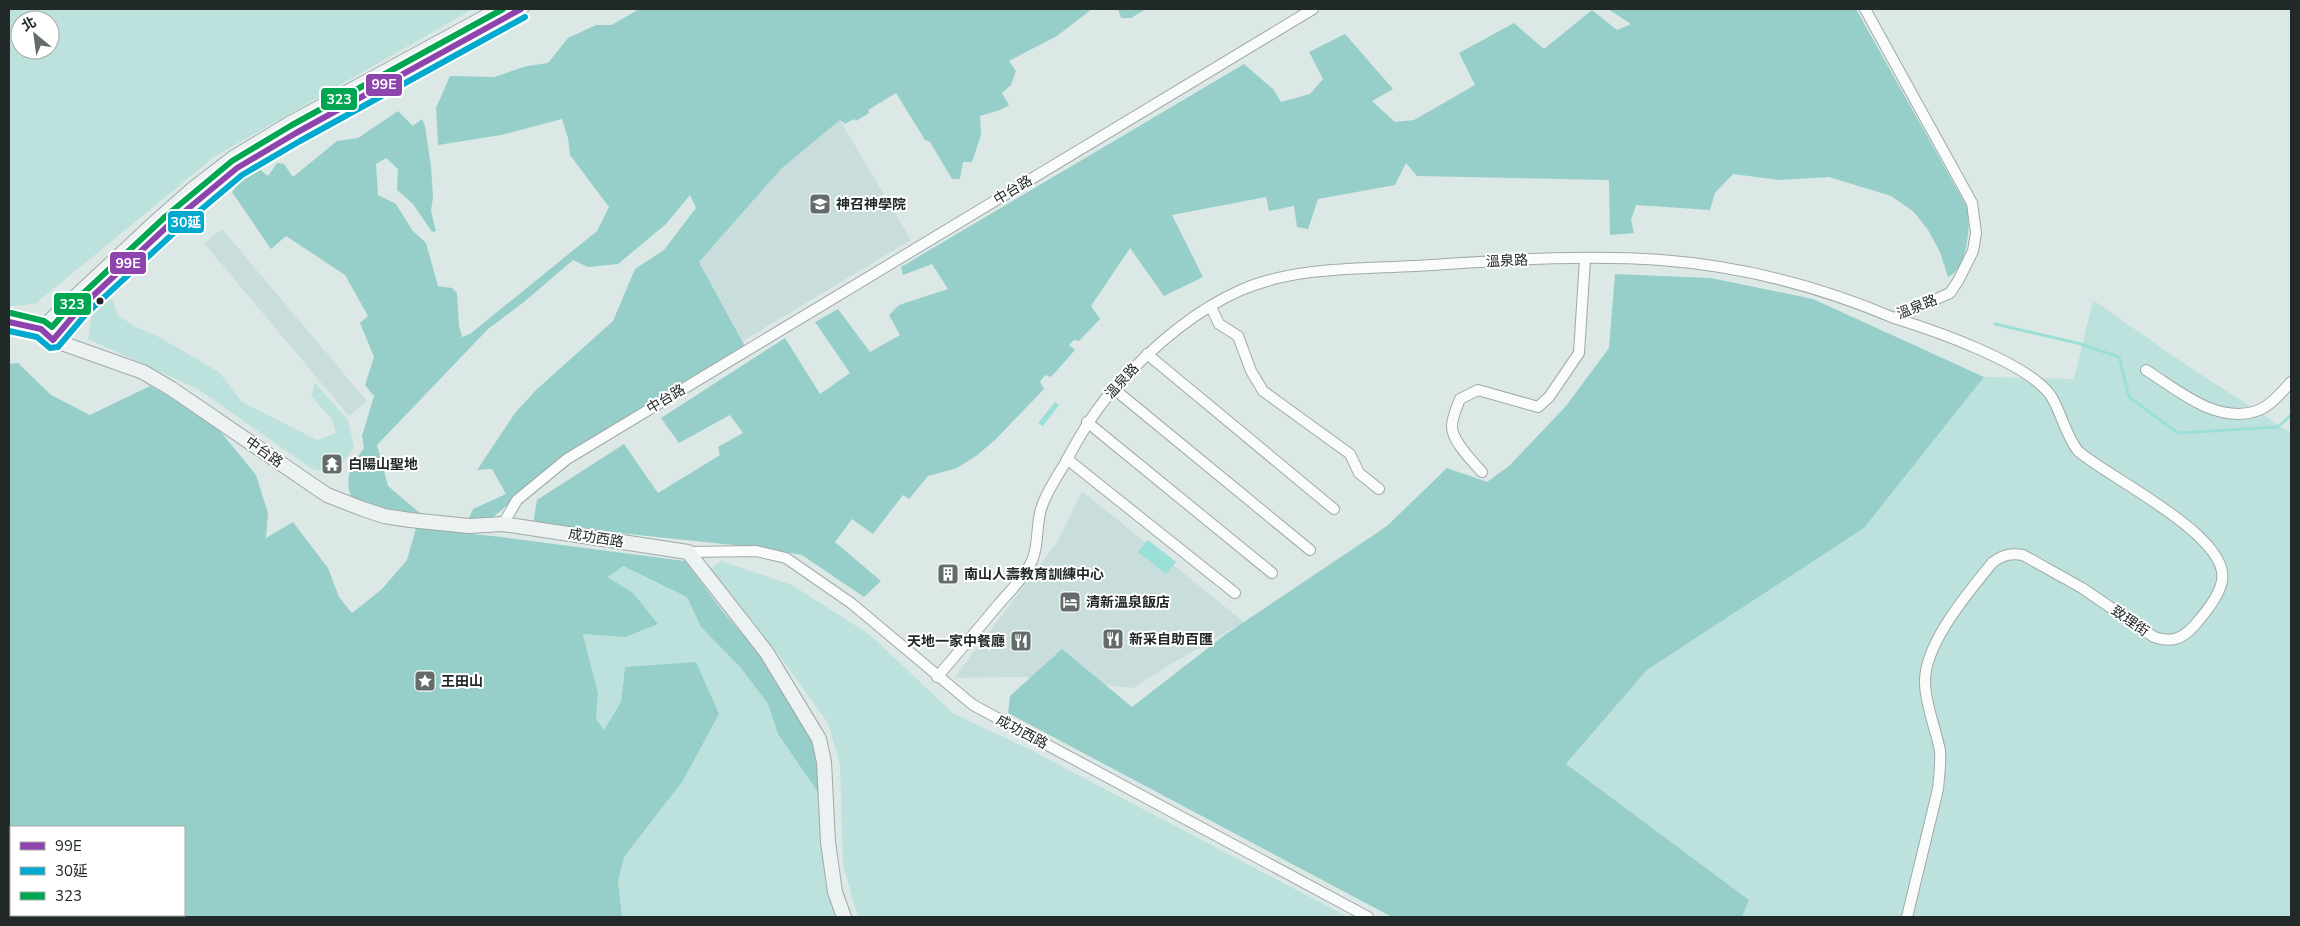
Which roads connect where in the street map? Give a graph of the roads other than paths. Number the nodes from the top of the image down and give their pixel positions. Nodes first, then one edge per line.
1 (500, 9) edge
2 (521, 9) edge
3 (1865, 9) edge
4 (1306, 11) edge
5 (369, 86) junction
6 (293, 128) junction
7 (1585, 259) junction
8 (1211, 307) junction
9 (1894, 318) junction
10 (9, 322) edge
11 (42, 329) junction
12 (53, 340) junction
13 (1147, 354) junction
14 (2146, 370) dead end
15 (2291, 382) edge
16 (1114, 389) junction
17 (1087, 422) junction
18 (1067, 459) junction
19 (1482, 472) dead end
20 (1379, 489) dead end
21 (1334, 509) dead end
22 (503, 524) junction
23 (1310, 550) dead end
24 (688, 552) junction
25 (1272, 572) dead end
26 (1235, 594) dead end
27 (937, 677) junction
28 (844, 917) edge
29 (1368, 917) edge
30 (1907, 917) edge

1 - 5 street
2 - 5 street
3 - 9 street, 溫泉路
4 - 22 street, 中台路
5 - 6 street
6 - 11 street
6 - 12 street
7 - 8 street, 溫泉路
7 - 9 street, 溫泉路
7 - 19 street
8 - 13 street, 溫泉路
8 - 20 street
9 - 30 street, 致理街
10 - 11 street
11 - 12 street, 中台路
12 - 22 street, 中台路
13 - 16 street, 溫泉路
13 - 21 street
14 - 15 street
16 - 17 street, 溫泉路
16 - 23 street
17 - 18 street, 溫泉路
17 - 25 street
18 - 26 street
18 - 27 street, 溫泉路
22 - 24 street, 成功西路
24 - 27 street, 成功西路
24 - 28 street
27 - 29 street, 成功西路

